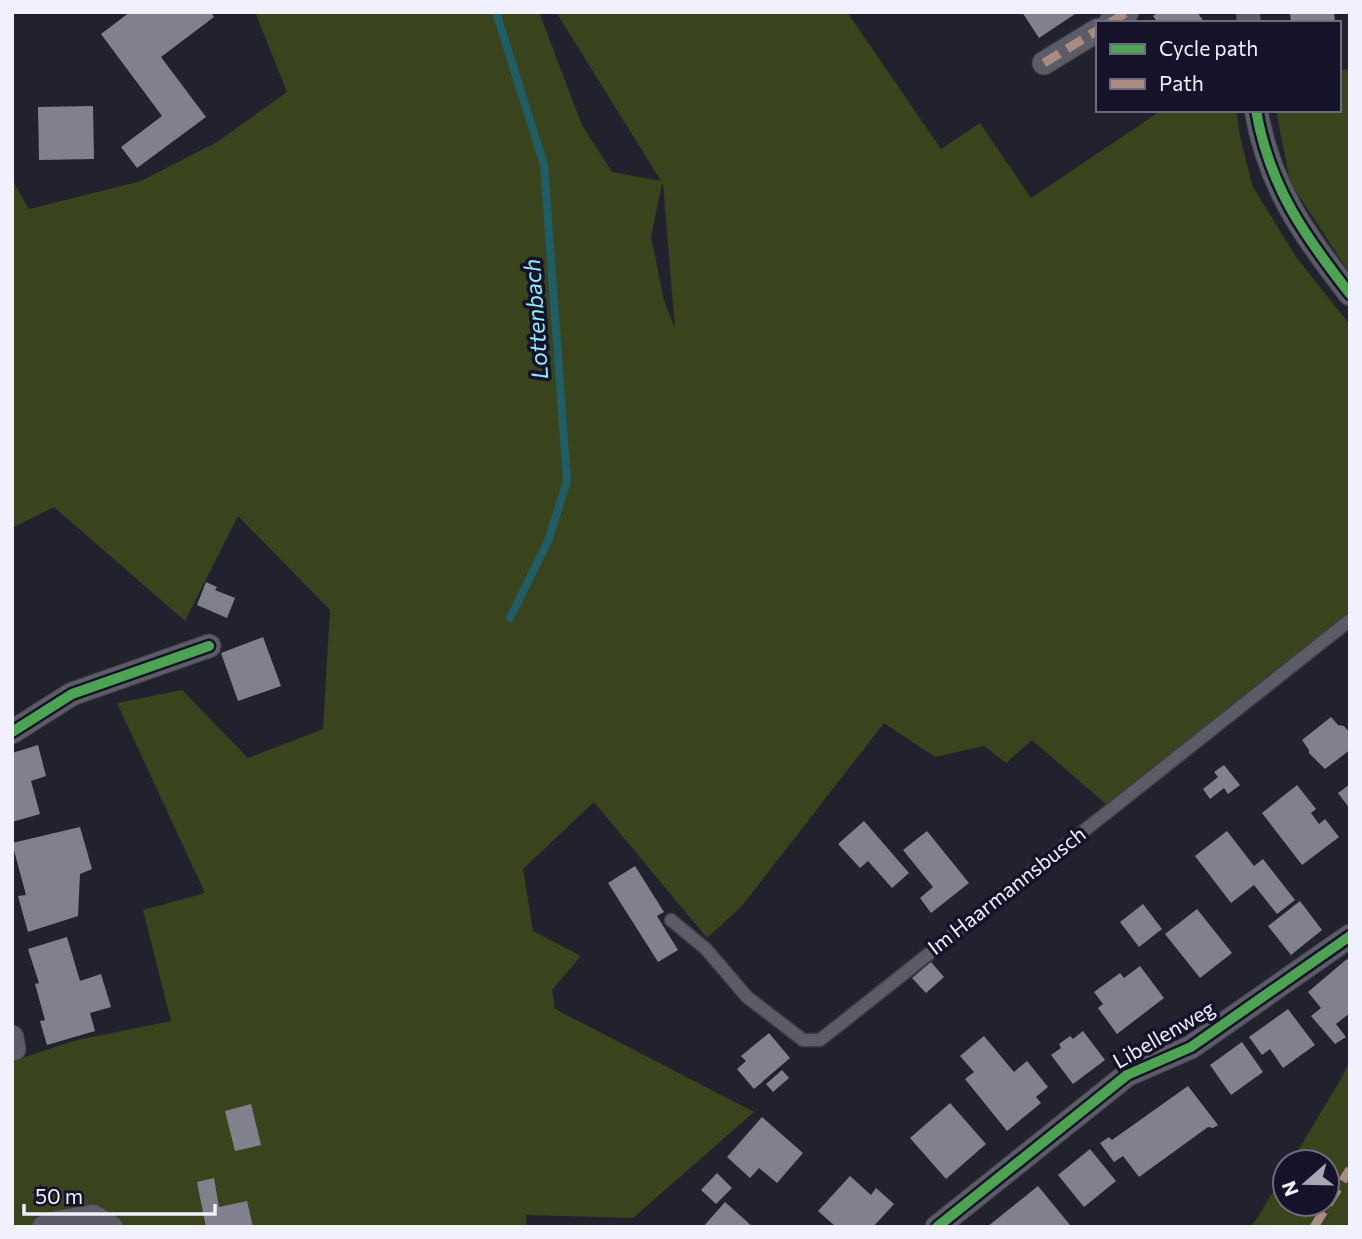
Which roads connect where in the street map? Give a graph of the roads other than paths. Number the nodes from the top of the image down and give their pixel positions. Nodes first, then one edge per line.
1 (1096, 31) edge
2 (1044, 63) dead end
3 (1256, 112) edge
4 (1350, 294) edge
5 (1350, 620) edge
6 (209, 646) dead end
7 (12, 732) edge
8 (671, 920) dead end
9 (1350, 936) edge
10 (44, 1227) edge
11 (111, 1227) edge
12 (937, 1227) edge

1 - 2 street
3 - 4 street
5 - 8 lane, Im Haarmannsbusch
6 - 7 street
9 - 12 street, Libellenweg
10 - 11 street

